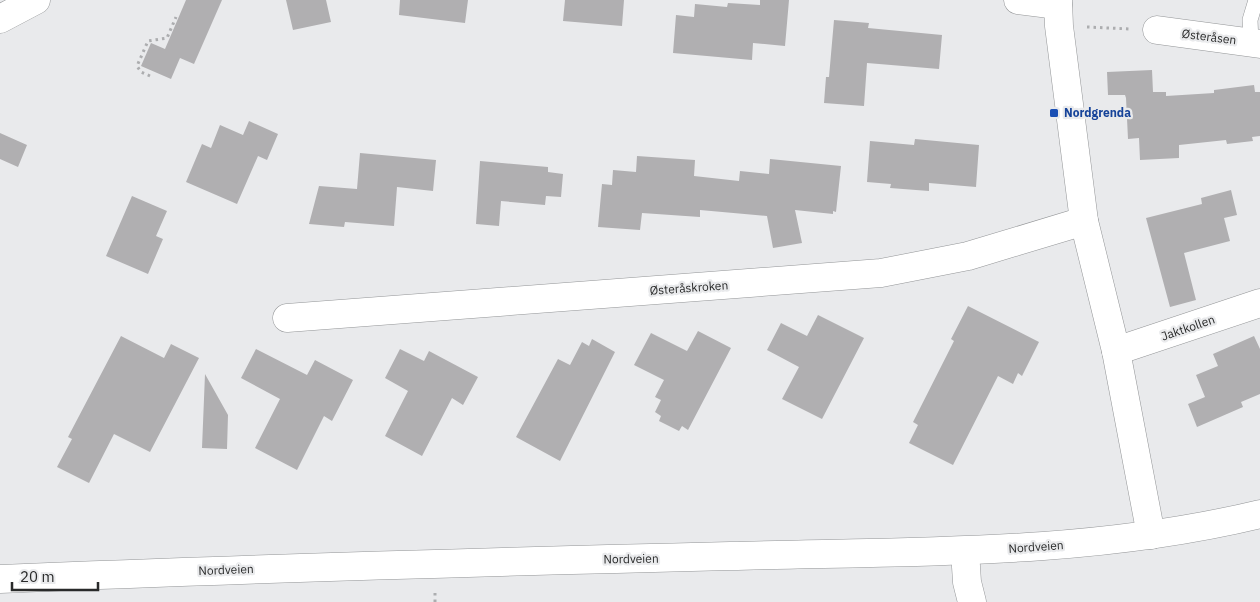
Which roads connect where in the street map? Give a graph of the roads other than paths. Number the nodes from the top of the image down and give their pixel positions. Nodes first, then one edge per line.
1 (36, 0) edge
2 (1018, 0) edge
3 (1256, 0) edge
4 (1058, 10) edge
5 (0, 19) edge
6 (1157, 30) road end
7 (1256, 43) edge
8 (1084, 221) junction
9 (1260, 303) edge
10 (287, 318) dead end
11 (1116, 351) junction
12 (1260, 514) edge
13 (1151, 535) junction
14 (965, 551) junction
15 (0, 579) edge
16 (972, 602) edge

1 - 5 street
2 - 4 street
3 - 7 lane
4 - 8 street
6 - 7 street, Østeråsen
8 - 10 street, Østeråskroken
8 - 11 street
9 - 11 street, Jaktkollen
11 - 13 street
12 - 13 street, Nordveien
13 - 14 street, Nordveien
14 - 15 street, Nordveien
14 - 16 street

